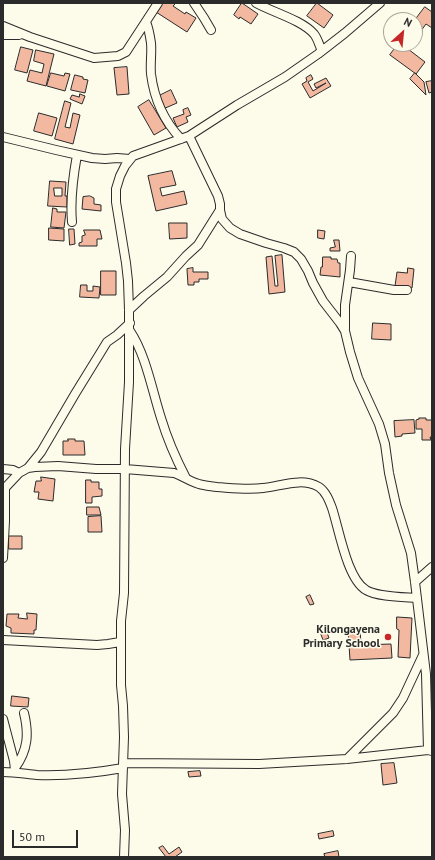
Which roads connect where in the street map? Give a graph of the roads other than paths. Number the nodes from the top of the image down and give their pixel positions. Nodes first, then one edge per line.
1 (158, 3) edge
2 (194, 3) edge
3 (256, 3) edge
4 (380, 3) edge
5 (146, 22) junction
6 (3, 26) edge
7 (211, 30) dead end
8 (3, 35) edge
9 (24, 35) junction
10 (322, 51) junction
11 (189, 136) junction
12 (3, 137) edge
13 (181, 139) junction
14 (77, 155) junction
15 (130, 159) junction
16 (220, 210) junction
17 (72, 222) dead end
18 (351, 256) dead end
19 (349, 282) junction
20 (407, 290) dead end
21 (130, 310) junction
22 (130, 326) junction
23 (345, 331) junction
24 (28, 468) junction
25 (3, 469) edge
26 (125, 469) junction
27 (19, 473) junction
28 (186, 478) junction
29 (4, 489) edge
30 (3, 558) edge
31 (432, 568) edge
32 (415, 582) junction
33 (417, 598) junction
34 (3, 640) edge
35 (120, 642) junction
36 (424, 654) junction
37 (24, 713) dead end
38 (3, 719) edge
39 (430, 750) edge
40 (347, 759) junction
41 (123, 765) junction
42 (15, 770) junction
43 (3, 772) edge
44 (124, 857) edge

1 - 5 street
2 - 7 street
3 - 10 street
4 - 10 street
5 - 9 street
5 - 13 street
6 - 9 street
8 - 9 street
10 - 11 street
11 - 13 street
11 - 16 street
12 - 14 street
13 - 15 street
14 - 15 street
14 - 17 street
15 - 21 street
16 - 21 street
16 - 23 street
18 - 19 street
19 - 20 street
19 - 23 street
21 - 22 street
22 - 24 street
22 - 26 street
22 - 28 street
23 - 32 street
24 - 26 street
24 - 27 street
25 - 27 street
26 - 28 street
26 - 35 street
27 - 29 street
28 - 33 street
29 - 30 street
31 - 32 street
32 - 33 street
33 - 36 street
34 - 35 street
35 - 41 street
36 - 39 street
36 - 40 street
37 - 42 street
38 - 42 street
39 - 40 street
40 - 41 street
41 - 42 street
41 - 44 street
42 - 43 street

